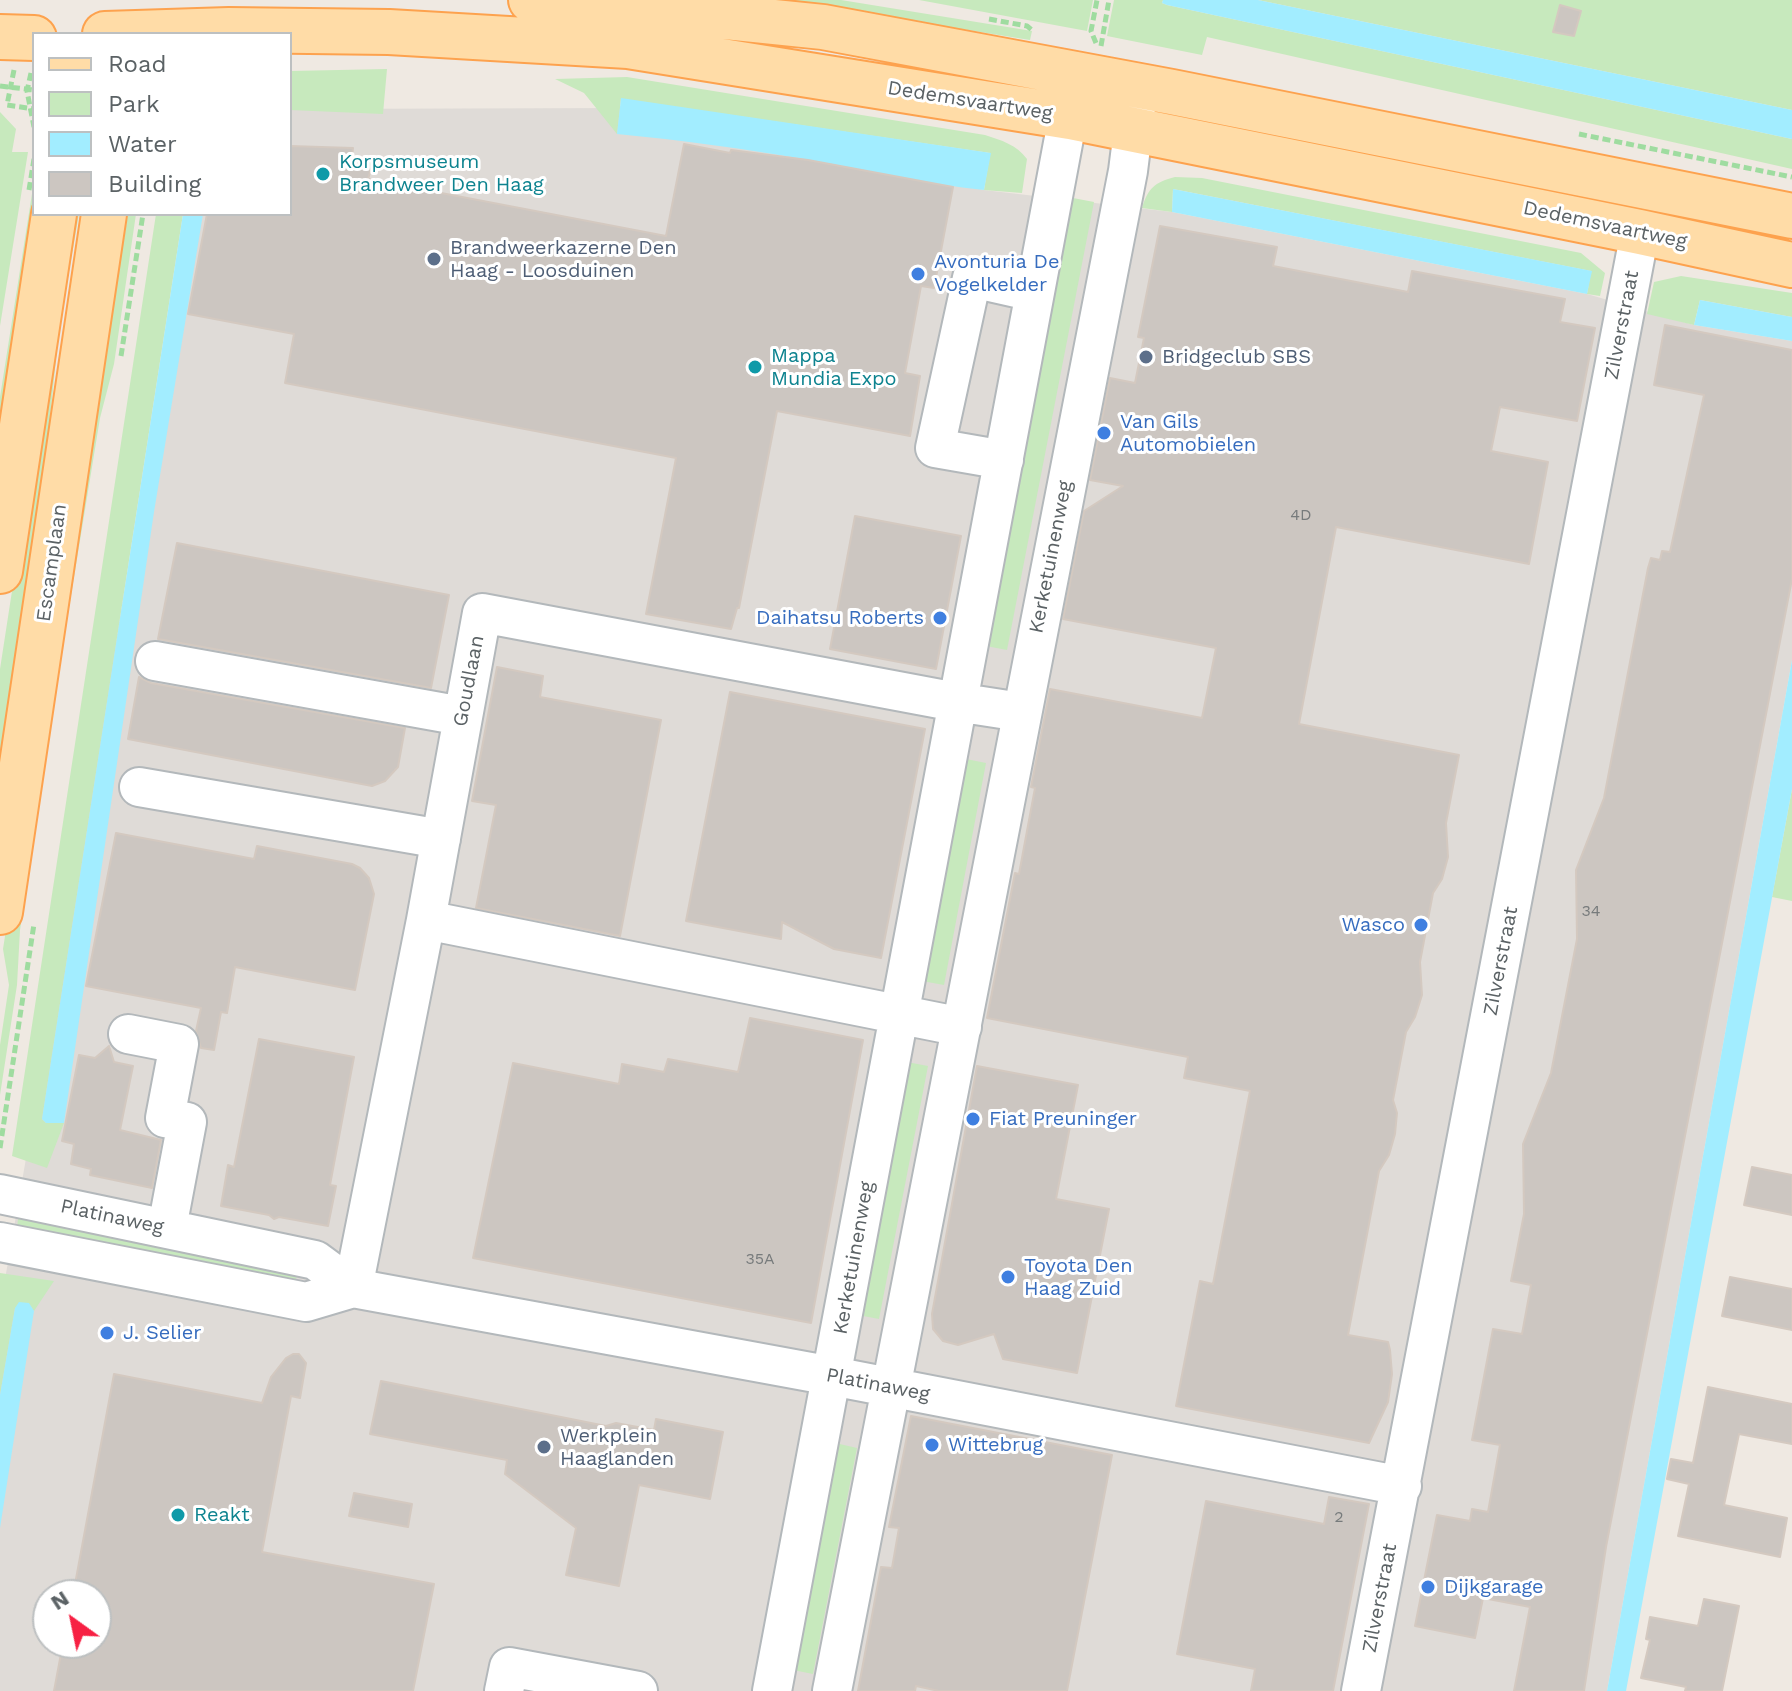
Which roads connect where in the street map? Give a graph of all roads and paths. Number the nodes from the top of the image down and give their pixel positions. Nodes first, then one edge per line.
1 (92, 0) edge
2 (531, 0) edge
3 (1097, 0) edge
4 (1109, 0) edge
5 (129, 25) edge
6 (85, 32) edge
7 (0, 37) edge
8 (32, 38) edge
9 (1088, 63) junction
10 (0, 86) edge
11 (1139, 86) junction
12 (30, 91) edge
13 (7, 105) dead end
14 (32, 109) edge
15 (1070, 117) junction
16 (1133, 130) junction
17 (54, 216) edge
18 (104, 216) edge
19 (1792, 216) edge
20 (1640, 232) junction
21 (1792, 265) edge
22 (1034, 292) junction
23 (1004, 460) junction
24 (0, 571) edge
25 (155, 661) dead end
26 (956, 702) junction
27 (1021, 712) junction
28 (462, 716) junction
29 (139, 787) dead end
30 (441, 839) junction
31 (0, 912) edge
32 (426, 920) junction
33 (899, 1014) junction
34 (962, 1027) junction
35 (128, 1034) dead end
36 (0, 1194) edge
37 (167, 1228) junction
38 (225, 1240) junction
39 (0, 1242) edge
40 (218, 1284) junction
41 (353, 1288) junction
42 (832, 1376) junction
43 (893, 1388) junction
44 (1402, 1486) junction
45 (504, 1691) edge
46 (638, 1691) edge
47 (772, 1691) edge
48 (832, 1691) edge
49 (1361, 1691) edge

1 - 6 main road
2 - 9 main road
3 - 9 path
4 - 9 path
5 - 15 main road, Dedemsvaartweg
7 - 8 main road
9 - 11 main road
9 - 15 street, Kerketuinenweg
10 - 12 path
11 - 16 street, Kerketuinenweg
11 - 19 main road
12 - 14 path
13 - 14 path
15 - 16 main road, Dedemsvaartweg
15 - 22 street, Kerketuinenweg
16 - 20 main road, Dedemsvaartweg
16 - 27 street, Kerketuinenweg
17 - 24 main road
18 - 31 main road, Escamplaan
20 - 21 main road, Dedemsvaartweg
20 - 44 street, Zilverstraat
22 - 23 street, Kerketuinenweg
22 - 23 street
23 - 26 street, Kerketuinenweg
25 - 28 street
26 - 27 street, Goudlaan
26 - 28 street, Goudlaan
26 - 33 street, Kerketuinenweg
27 - 34 street, Kerketuinenweg
28 - 30 street, Goudlaan
29 - 30 street
30 - 32 street, Goudlaan
32 - 33 street
32 - 41 street, Goudlaan
33 - 34 street
33 - 42 street, Kerketuinenweg
34 - 43 street, Kerketuinenweg
35 - 37 street
36 - 37 street, Platinaweg
37 - 38 street, Platinaweg
38 - 40 street
38 - 41 street, Platinaweg
39 - 40 street, Platinaweg
40 - 41 street, Platinaweg
41 - 42 street, Platinaweg
42 - 43 street, Platinaweg
42 - 47 street, Kerketuinenweg
43 - 44 street, Platinaweg
43 - 48 street, Kerketuinenweg
44 - 49 street, Zilverstraat
45 - 46 street

